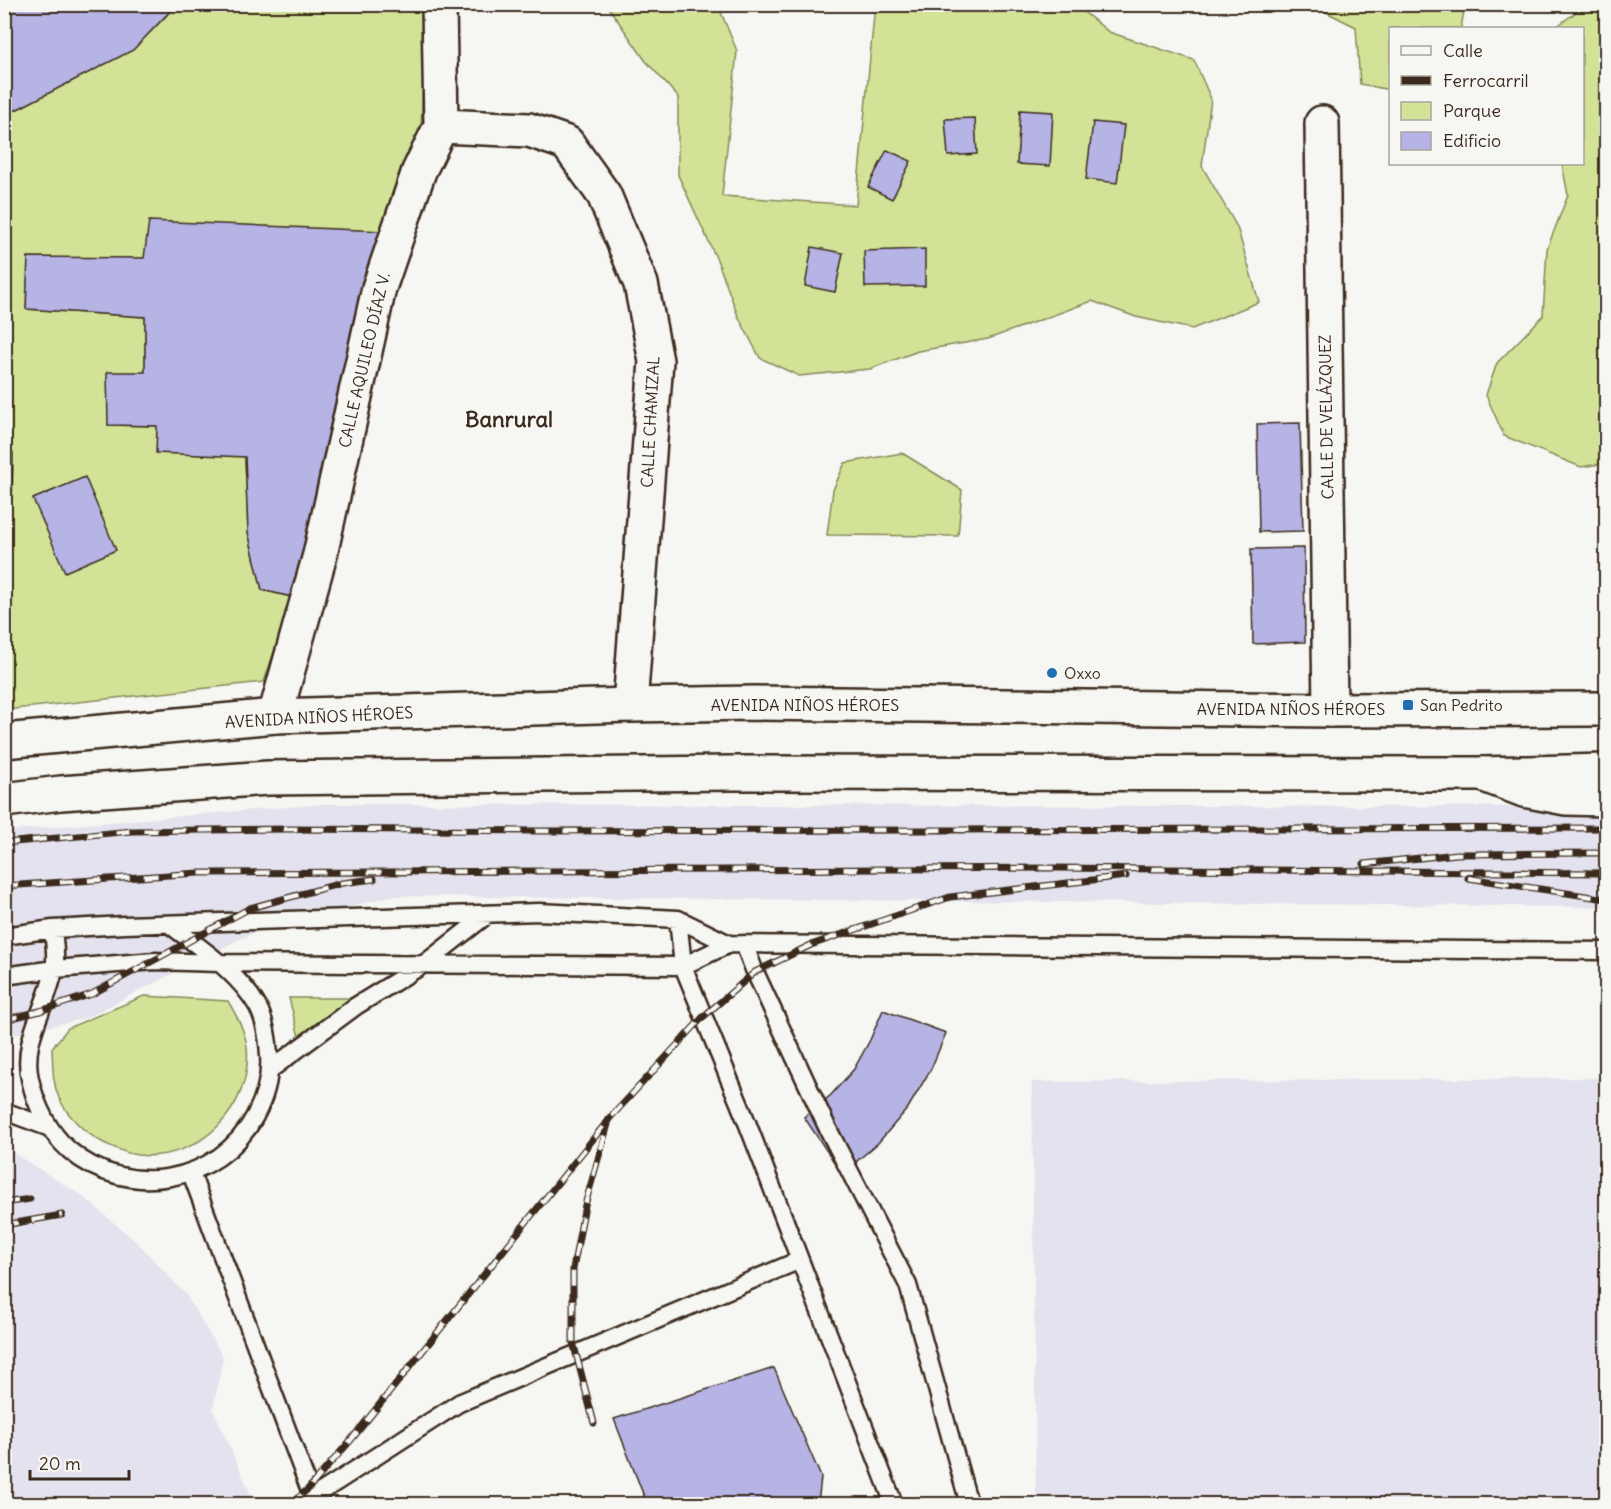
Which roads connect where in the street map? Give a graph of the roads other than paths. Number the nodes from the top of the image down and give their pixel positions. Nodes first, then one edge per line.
1 (439, 4) edge
2 (1322, 123) dead end
3 (441, 126) junction
4 (630, 705) junction
5 (1606, 709) edge
6 (1330, 710) junction
7 (275, 716) junction
8 (4, 741) edge
9 (1606, 771) edge
10 (1482, 774) junction
11 (1606, 799) edge
12 (4, 800) edge
13 (488, 914) junction
14 (678, 919) junction
15 (170, 924) junction
16 (53, 929) junction
17 (4, 936) edge
18 (736, 944) junction
19 (1606, 951) edge
20 (219, 963) junction
21 (424, 964) junction
22 (683, 966) junction
23 (55, 969) junction
24 (4, 976) edge
25 (270, 1069) junction
26 (4, 1111) edge
27 (50, 1128) junction
28 (191, 1173) junction
29 (800, 1260) junction
30 (314, 1501) edge
31 (894, 1504) edge
32 (969, 1504) edge

1 - 3 main road, CALLE AQUILEO DÍAZ V.
2 - 6 main road, CALLE DE VELÁZQUEZ
3 - 4 main road, CALLE CHAMIZAL
3 - 7 main road, CALLE AQUILEO DÍAZ V.
4 - 6 main road, AVENIDA NIÑOS HÉROES
4 - 7 main road, AVENIDA NIÑOS HÉROES
5 - 6 main road, AVENIDA NIÑOS HÉROES
7 - 8 main road, AVENIDA NIÑOS HÉROES
9 - 10 main road
10 - 11 main road
10 - 12 main road
13 - 14 lane
13 - 15 lane
13 - 21 lane
14 - 18 lane
14 - 22 lane
15 - 16 lane
15 - 20 lane
16 - 17 lane
16 - 23 lane
18 - 19 lane
18 - 22 lane
18 - 32 lane
20 - 21 lane
20 - 23 lane
20 - 25 lane
21 - 22 lane
21 - 25 lane
22 - 29 lane
23 - 24 lane
23 - 27 lane
25 - 28 lane
26 - 27 lane
27 - 28 lane
28 - 30 lane
29 - 30 lane
29 - 31 lane

